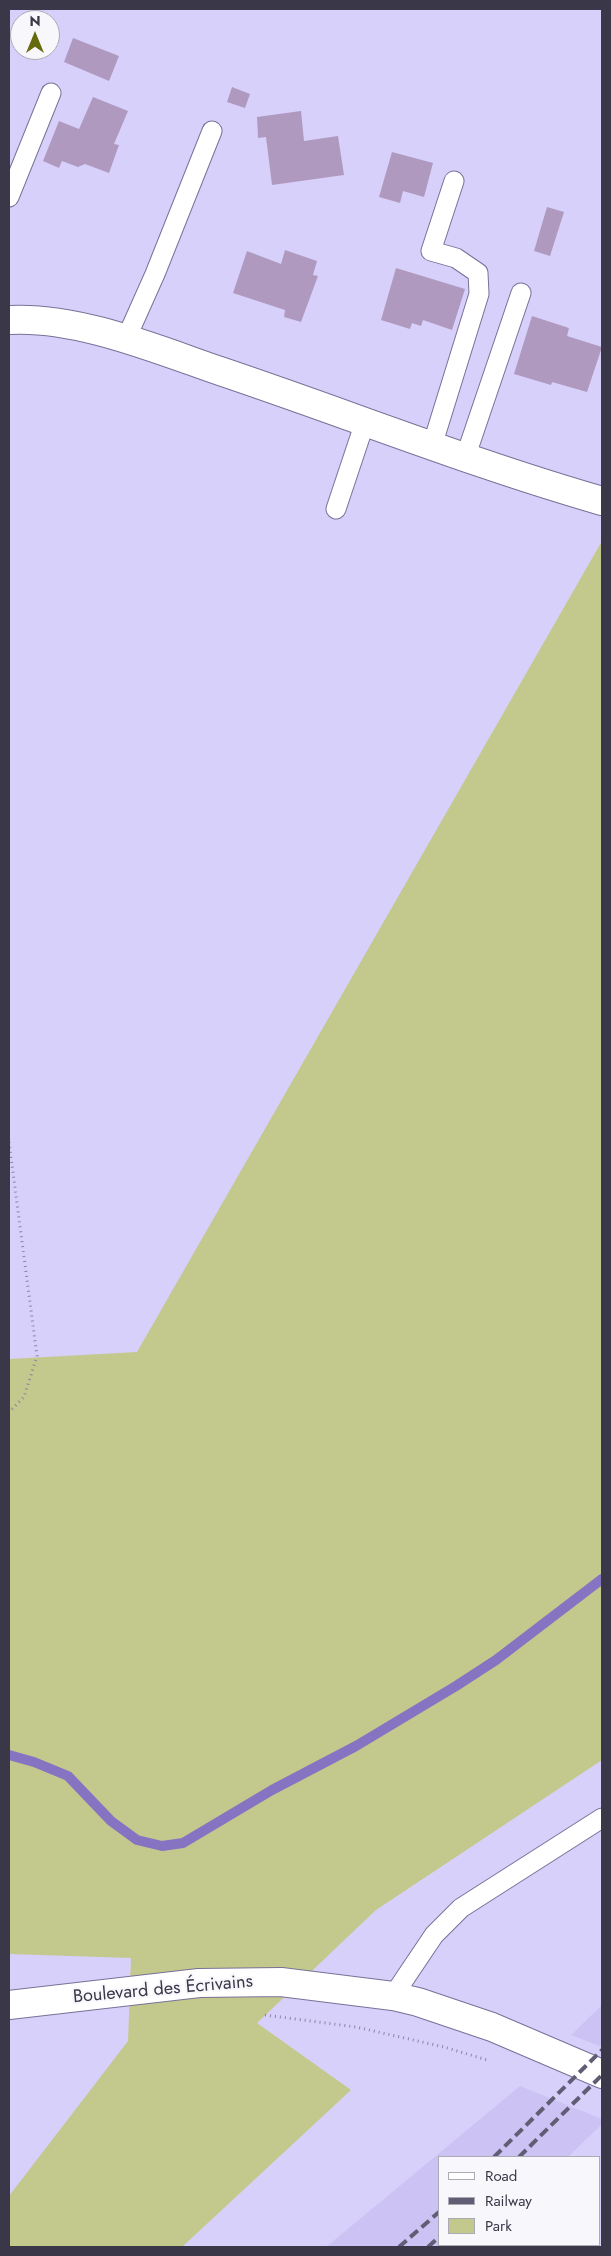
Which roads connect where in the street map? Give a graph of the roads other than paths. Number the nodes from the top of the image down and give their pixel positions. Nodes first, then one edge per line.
1 (51, 93) dead end
2 (212, 131) dead end
3 (454, 181) dead end
4 (9, 197) edge
5 (521, 293) dead end
6 (9, 320) edge
7 (126, 339) junction
8 (365, 422) junction
9 (432, 446) junction
10 (465, 458) junction
11 (602, 501) edge
12 (336, 509) dead end
13 (602, 1818) edge
14 (393, 1996) junction
15 (9, 2004) edge
16 (602, 2074) edge

1 - 4 lane
2 - 7 lane
3 - 9 lane
5 - 10 lane
6 - 7 street
7 - 8 street
8 - 9 street
8 - 12 lane
9 - 10 street
10 - 11 street
13 - 14 lane
14 - 15 street, Boulevard des Écrivains
14 - 16 street, Boulevard des Écrivains

